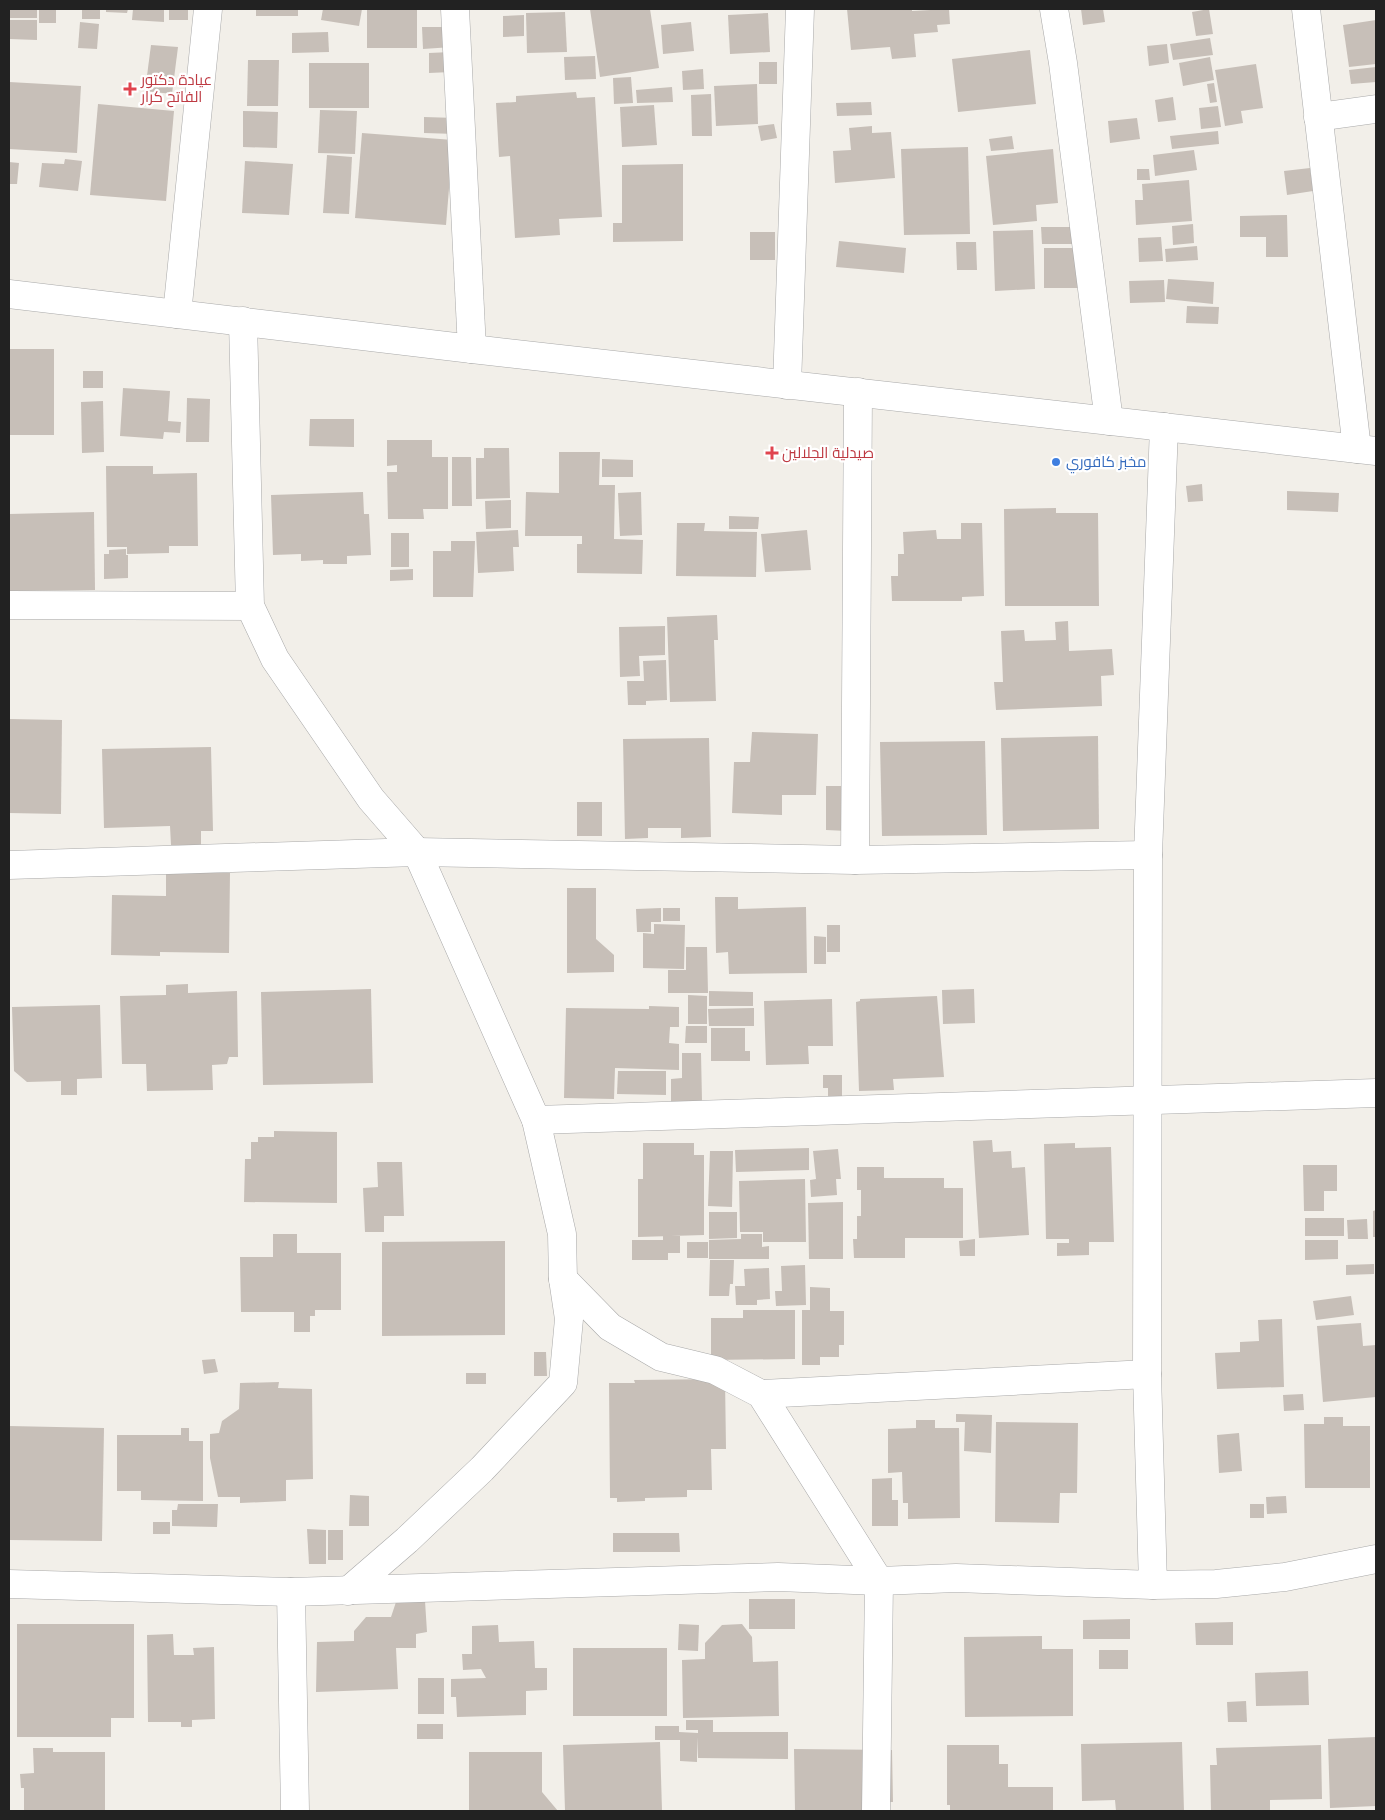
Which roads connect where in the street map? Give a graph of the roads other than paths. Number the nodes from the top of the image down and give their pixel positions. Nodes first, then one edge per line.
1 (208, 9) edge
2 (455, 9) edge
3 (800, 9) edge
4 (1054, 9) edge
5 (1306, 9) edge
6 (1376, 109) edge
7 (1318, 117) junction
8 (9, 294) edge
9 (177, 314) junction
10 (243, 321) junction
11 (472, 349) junction
12 (787, 385) junction
13 (858, 392) junction
14 (1109, 421) junction
15 (1164, 427) junction
16 (1367, 450) edge
17 (9, 605) edge
18 (250, 606) junction
19 (418, 852) junction
20 (1148, 855) junction
21 (855, 860) junction
22 (9, 865) edge
23 (1376, 1093) edge
24 (1146, 1100) junction
25 (536, 1120) junction
26 (563, 1279) junction
27 (1147, 1374) junction
28 (761, 1394) junction
29 (1376, 1558) edge
30 (878, 1581) junction
31 (9, 1584) edge
32 (1153, 1585) junction
33 (348, 1591) junction
34 (291, 1592) junction
35 (295, 1811) edge
36 (876, 1811) edge

1 - 9 street
2 - 11 street
3 - 12 street
4 - 14 street
5 - 7 street
6 - 7 street
7 - 16 street
8 - 9 street
9 - 10 street
10 - 11 street
10 - 18 street
11 - 12 street
12 - 13 street
13 - 14 street
13 - 21 street
14 - 15 street
15 - 16 street
15 - 20 street
17 - 18 street
18 - 19 street
19 - 21 street
19 - 22 street
19 - 25 street
20 - 21 street
20 - 24 street
23 - 24 street
24 - 25 street
24 - 27 street
25 - 26 street
26 - 28 street
26 - 33 street
27 - 28 street
27 - 32 street
28 - 30 street
29 - 32 street
30 - 32 street
30 - 33 street
30 - 36 street
31 - 34 street
33 - 34 street
34 - 35 street

